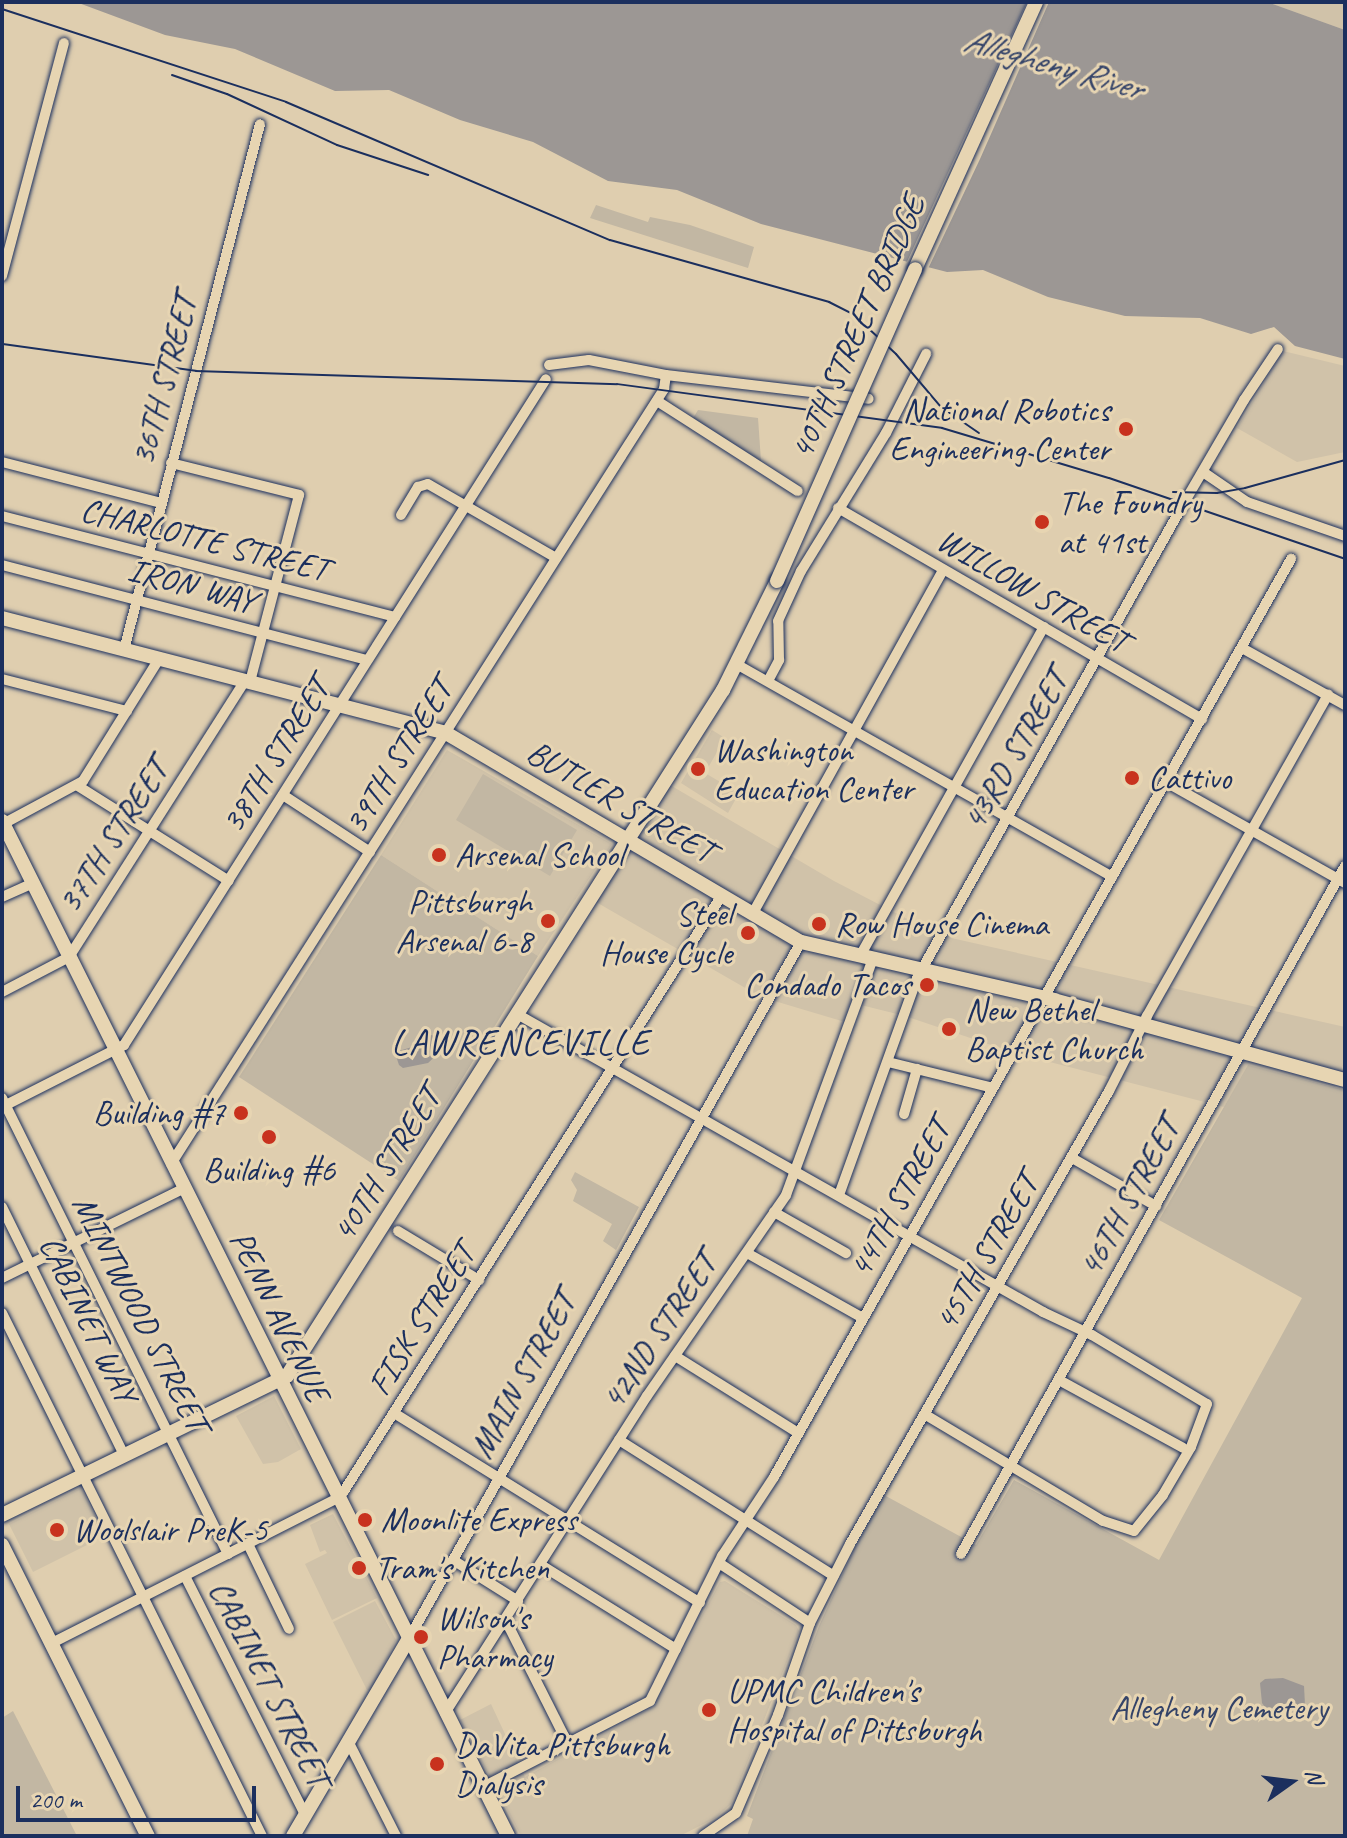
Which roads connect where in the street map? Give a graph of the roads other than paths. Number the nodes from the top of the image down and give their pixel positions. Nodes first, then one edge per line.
1 (1036, 2) edge
2 (64, 43) dead end
3 (260, 124) dead end
4 (2, 276) edge
5 (1278, 349) dead end
6 (926, 354) dead end
7 (549, 365) dead end
8 (666, 375) junction
9 (546, 379) dead end
10 (869, 399) dead end
11 (657, 401) junction
12 (2, 462) edge
13 (171, 463) junction
14 (1203, 472) junction
15 (798, 491) dead end
16 (162, 503) junction
17 (465, 506) junction
18 (838, 508) junction
19 (401, 515) dead end
20 (2, 516) edge
21 (1345, 536) edge
22 (149, 554) junction
23 (556, 558) junction
24 (1291, 559) dead end
25 (2, 565) edge
26 (943, 570) junction
27 (275, 586) junction
28 (138, 600) junction
29 (395, 617) junction
30 (2, 618) edge
31 (1044, 627) junction
32 (263, 633) junction
33 (1242, 648) junction
34 (124, 650) junction
35 (159, 659) junction
36 (367, 660) junction
37 (1098, 660) junction
38 (735, 671) junction
39 (2, 679) edge
40 (768, 681) junction
41 (248, 682) junction
42 (1328, 695) junction
43 (1345, 705) edge
44 (339, 706) junction
45 (127, 711) junction
46 (1202, 719) junction
47 (853, 731) junction
48 (446, 733) junction
49 (1166, 782) junction
50 (78, 786) junction
51 (953, 788) junction
52 (283, 795) junction
53 (1008, 819) junction
54 (3, 822) edge
55 (1252, 830) junction
56 (150, 831) junction
57 (629, 839) junction
58 (370, 852) junction
59 (1345, 866) edge
60 (1112, 877) junction
61 (1341, 880) edge
62 (229, 881) junction
63 (33, 883) junction
64 (722, 895) junction
65 (2, 897) edge
66 (753, 913) junction
67 (801, 942) junction
68 (69, 957) junction
69 (866, 957) junction
70 (922, 970) junction
71 (2, 992) edge
72 (1045, 998) junction
73 (517, 1014) junction
74 (1144, 1026) junction
75 (116, 1051) junction
76 (1242, 1051) junction
77 (888, 1062) junction
78 (613, 1068) junction
79 (917, 1069) junction
80 (1343, 1075) edge
81 (993, 1088) junction
82 (3, 1103) edge
83 (904, 1114) dead end
84 (702, 1119) junction
85 (1072, 1158) junction
86 (171, 1164) junction
87 (795, 1171) junction
88 (183, 1189) junction
89 (839, 1195) junction
90 (1156, 1206) junction
91 (2, 1207) edge
92 (774, 1212) junction
93 (398, 1231) dead end
94 (910, 1236) junction
95 (74, 1242) junction
96 (747, 1253) junction
97 (846, 1253) dead end
98 (31, 1263) junction
99 (2, 1278) edge
100 (479, 1280) junction
101 (999, 1285) junction
102 (2, 1313) edge
103 (863, 1318) junction
104 (1083, 1334) junction
105 (675, 1356) junction
106 (1059, 1380) junction
107 (278, 1381) junction
108 (394, 1413) junction
109 (926, 1415) junction
110 (798, 1433) junction
111 (169, 1434) junction
112 (619, 1440) junction
113 (1183, 1448) dead end
114 (124, 1455) junction
115 (1010, 1466) junction
116 (83, 1476) junction
117 (499, 1478) junction
118 (338, 1498) junction
119 (2, 1515) edge
120 (747, 1520) junction
121 (569, 1521) junction
122 (248, 1544) junction
123 (2, 1545) edge
124 (228, 1554) junction
125 (961, 1554) dead end
126 (453, 1560) junction
127 (719, 1563) junction
128 (541, 1565) junction
129 (185, 1576) junction
130 (834, 1576) junction
131 (143, 1597) junction
132 (518, 1601) junction
133 (700, 1603) junction
134 (506, 1621) junction
135 (810, 1623) junction
136 (289, 1629) dead end
137 (408, 1640) junction
138 (50, 1644) junction
139 (676, 1649) junction
140 (445, 1713) junction
141 (348, 1741) junction
142 (568, 1744) junction
143 (483, 1787) junction
144 (305, 1815) junction
145 (146, 1836) edge
146 (262, 1836) edge
147 (293, 1836) edge
148 (396, 1836) edge
149 (508, 1836) edge
150 (703, 1836) edge

1 - 38 main road, 40TH STREET BRIDGE, bridge
2 - 4 street
3 - 13 street, 36TH STREET
5 - 14 street, 43RD STREET
6 - 18 street
7 - 8 street
8 - 10 street
8 - 11 street, 39TH STREET
9 - 17 street, 38TH STREET
11 - 15 street
11 - 23 street, 39TH STREET
12 - 16 street
13 - 16 street, 36TH STREET
13 - 27 street, 37TH STREET
14 - 21 street
14 - 37 street, 43RD STREET
16 - 22 street, 36TH STREET
17 - 19 street
17 - 23 street
17 - 29 street, 38TH STREET
18 - 26 street, WILLOW STREET
18 - 40 street
20 - 22 street, CHARLOTTE STREET
22 - 27 street, CHARLOTTE STREET
22 - 28 street, 36TH STREET
23 - 48 street, 39TH STREET
24 - 33 street, 44TH STREET
25 - 28 street, IRON WAY
26 - 31 street, WILLOW STREET
26 - 47 street
27 - 29 street, CHARLOTTE STREET
27 - 32 street, 37TH STREET
28 - 32 street, IRON WAY
28 - 34 street, 36TH STREET
29 - 36 street, 38TH STREET
30 - 34 main road, BUTLER STREET
31 - 37 street, WILLOW STREET
31 - 51 street, 42ND STREET
32 - 36 street, IRON WAY
32 - 41 street, 37TH STREET
33 - 42 street
33 - 46 street, 44TH STREET
34 - 35 main road, BUTLER STREET
35 - 41 main road, BUTLER STREET
35 - 45 street
36 - 44 street, 38TH STREET
37 - 46 street, WILLOW STREET
37 - 53 street, 43RD STREET
38 - 40 street
38 - 57 main road, 40TH STREET
39 - 45 street
40 - 47 street
41 - 44 main road, BUTLER STREET
41 - 56 street, 37TH STREET
42 - 43 street
42 - 55 street, 45TH STREET
44 - 48 main road, BUTLER STREET
44 - 52 street, 38TH STREET
45 - 50 street
46 - 49 street, 44TH STREET
47 - 51 street
47 - 66 street
48 - 57 main road, BUTLER STREET
48 - 58 street, 39TH STREET
49 - 55 street
49 - 60 street, 44TH STREET
50 - 54 street
50 - 56 street
51 - 53 street
51 - 69 street, 42ND STREET
52 - 58 street
52 - 62 street, 38TH STREET
53 - 60 street
53 - 70 street, 43RD STREET
54 - 63 main road, PENN AVENUE
55 - 61 street
55 - 74 street, 45TH STREET
56 - 62 street
56 - 68 street, 37TH STREET
57 - 64 main road, BUTLER STREET
57 - 73 main road, 40TH STREET
58 - 86 street, 39TH STREET
59 - 61 street, 46TH STREET
60 - 72 street, 44TH STREET
61 - 76 street, 46TH STREET
62 - 75 street, 38TH STREET
63 - 65 street
63 - 68 main road, PENN AVENUE
64 - 66 main road, BUTLER STREET
64 - 78 street, FISK STREET
66 - 67 main road, BUTLER STREET
67 - 69 main road, BUTLER STREET
67 - 84 street, MAIN STREET
68 - 71 street, 37TH STREET
68 - 75 main road, PENN AVENUE
69 - 70 main road, BUTLER STREET
69 - 87 street, 42ND STREET
70 - 72 main road, BUTLER STREET
70 - 77 street, 43RD STREET
72 - 74 main road, BUTLER STREET
72 - 81 street, 44TH STREET
73 - 78 street
73 - 107 main road, 40TH STREET
74 - 76 main road, BUTLER STREET
74 - 85 street, 45TH STREET
75 - 82 street, 38TH STREET
75 - 86 main road, PENN AVENUE
76 - 80 main road, BUTLER STREET
76 - 90 street, 46TH STREET
77 - 79 street
77 - 89 street, 43RD STREET
78 - 84 street
78 - 100 street, FISK STREET
79 - 81 street
79 - 83 street
81 - 94 street, 44TH STREET
82 - 95 street, MINTWOOD STREET
84 - 87 street
84 - 117 street, MAIN STREET
85 - 90 street
85 - 101 street, 45TH STREET
86 - 88 main road, PENN AVENUE
87 - 89 street
87 - 92 street, 42ND STREET
88 - 95 street
88 - 107 main road, PENN AVENUE
89 - 94 street
90 - 104 street, 46TH STREET
91 - 98 street, CABINET WAY
92 - 96 street, 42ND STREET
92 - 97 street
93 - 100 street
94 - 101 street
94 - 103 street, 44TH STREET
95 - 98 street
95 - 111 street, MINTWOOD STREET
96 - 103 street
96 - 105 street, 42ND STREET
98 - 99 street
98 - 114 street, CABINET WAY
100 - 108 street, FISK STREET
101 - 104 street
101 - 109 street, 45TH STREET
102 - 116 street
103 - 110 street, 44TH STREET
104 - 106 street, 46TH STREET
104 - 115 street
105 - 110 street
105 - 112 street, 42ND STREET
106 - 113 street
106 - 115 street, 46TH STREET
107 - 111 main road, 40TH STREET
107 - 118 main road, PENN AVENUE
108 - 117 street
108 - 118 street, FISK STREET
109 - 115 street
109 - 130 street, 45TH STREET
110 - 120 street, 44TH STREET
111 - 114 main road, 40TH STREET
111 - 124 street, MINTWOOD STREET
112 - 120 street
112 - 121 street, 42ND STREET
114 - 116 main road, 40TH STREET
115 - 125 street, 46TH STREET
116 - 119 main road, 40TH STREET
116 - 131 street
117 - 121 street
117 - 126 street, MAIN STREET
118 - 122 street, FISK STREET
118 - 137 main road, PENN AVENUE
120 - 127 street, 44TH STREET
120 - 130 street
121 - 128 street, 42ND STREET
121 - 133 street
122 - 124 street, FISK STREET
122 - 136 street
123 - 138 main road
124 - 129 street, FISK STREET
126 - 132 street
126 - 137 street, MAIN STREET
127 - 133 street, 44TH STREET
127 - 135 street
128 - 132 street, 42ND STREET
128 - 139 street
129 - 131 street, FISK STREET
129 - 144 street, CABINET STREET
130 - 135 street, 45TH STREET
131 - 138 street, FISK STREET
131 - 146 street
132 - 134 street, 42ND STREET
133 - 139 street, 44TH STREET
134 - 140 street, 42ND STREET
134 - 142 street
135 - 150 street, 45TH STREET
137 - 140 main road, PENN AVENUE
137 - 141 main road, MAIN STREET
138 - 145 main road
139 - 142 street, 44TH STREET
140 - 143 main road, PENN AVENUE
141 - 144 main road, MAIN STREET
141 - 148 street
142 - 143 street, 44TH STREET
143 - 149 main road, PENN AVENUE
144 - 147 main road, MAIN STREET

